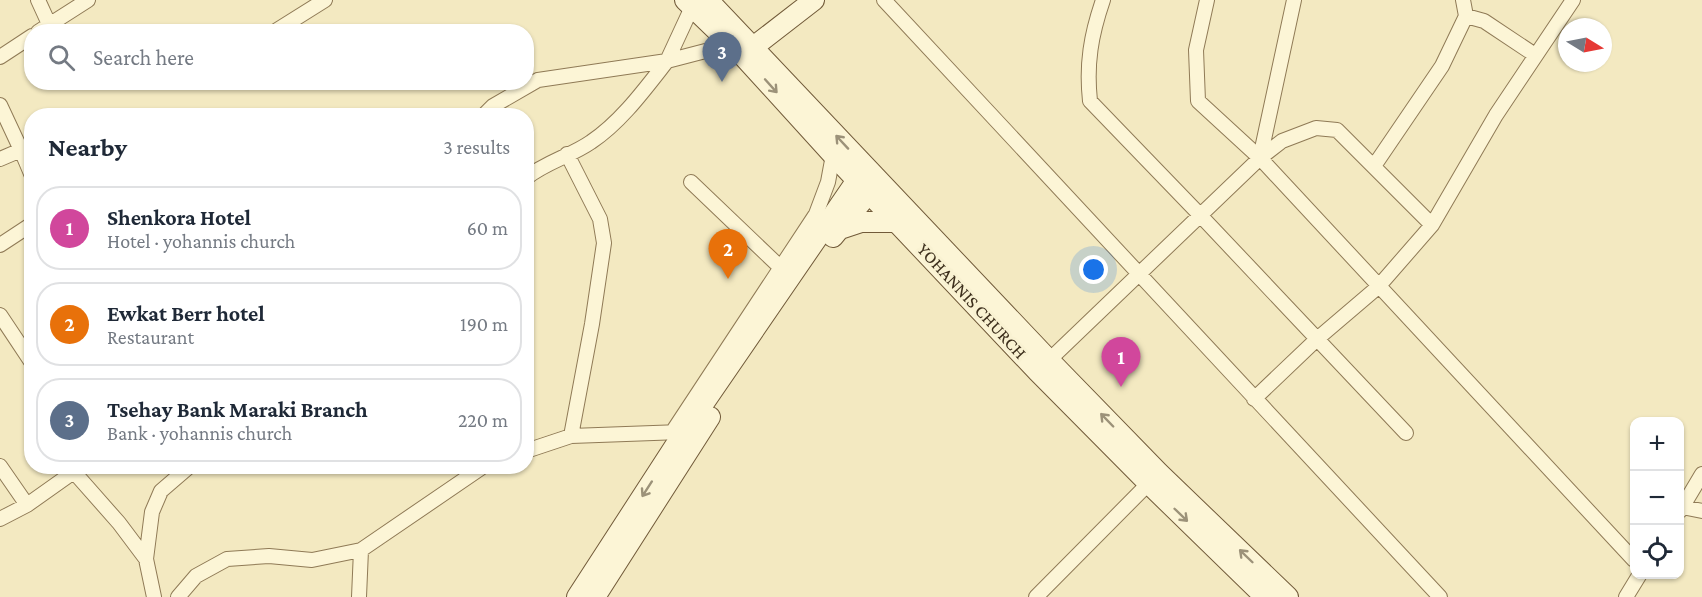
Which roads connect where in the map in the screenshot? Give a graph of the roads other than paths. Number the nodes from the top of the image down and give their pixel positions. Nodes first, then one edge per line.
1 (38, 0) edge
2 (88, 0) edge
3 (325, 0) edge
4 (814, 0) edge
5 (884, 0) edge
6 (1103, 0) edge
7 (1207, 0) edge
8 (1294, 0) edge
9 (1462, 0) edge
10 (1574, 0) edge
11 (696, 2) edge
12 (1466, 16) junction
13 (43, 24) edge
14 (50, 24) edge
15 (287, 24) edge
16 (732, 35) junction
17 (24, 41) edge
18 (747, 50) junction
19 (1535, 55) junction
20 (0, 57) edge
21 (667, 61) junction
22 (534, 82) edge
23 (521, 90) edge
24 (0, 105) edge
25 (491, 108) edge
26 (21, 150) junction
27 (567, 154) junction
28 (833, 155) junction
29 (24, 157) edge
30 (1260, 158) junction
31 (0, 159) edge
32 (1374, 166) junction
33 (534, 173) edge
34 (868, 181) junction
35 (691, 182) dead end
36 (1200, 215) junction
37 (898, 222) junction
38 (1432, 225) junction
39 (24, 229) edge
40 (837, 230) junction
41 (0, 245) edge
42 (781, 268) junction
43 (1140, 274) junction
44 (1378, 287) junction
45 (0, 315) edge
46 (1317, 339) junction
47 (24, 351) edge
48 (1043, 366) junction
49 (1254, 399) junction
50 (686, 431) junction
51 (1406, 433) dead end
52 (570, 436) junction
53 (534, 448) edge
54 (0, 466) edge
55 (71, 474) edge
56 (82, 474) edge
57 (181, 474) edge
58 (472, 474) edge
59 (1702, 474) edge
60 (1154, 478) junction
61 (1684, 504) edge
62 (27, 505) junction
63 (1684, 509) edge
64 (1702, 511) edge
65 (0, 519) edge
66 (361, 550) junction
67 (1630, 555) edge
68 (146, 560) junction
69 (1637, 579) edge
70 (154, 597) edge
71 (178, 597) edge
72 (359, 597) edge
73 (577, 597) edge
74 (596, 597) edge
75 (1036, 597) edge
76 (1265, 597) edge
77 (1288, 597) edge
78 (1440, 597) edge
79 (1626, 597) edge

1 - 13 street
2 - 14 street
3 - 15 street
4 - 18 street
5 - 43 street
6 - 36 street
7 - 30 street
8 - 30 street
9 - 12 street
10 - 19 street
11 - 16 street
11 - 21 street
12 - 19 street
12 - 32 street
16 - 18 street
16 - 21 street
17 - 20 street
18 -> 28 street, YOHANNIS CHURCH
34 -> 18 street
19 - 38 street
21 - 22 street
21 - 27 street
23 - 25 street
24 - 26 street
26 - 29 street
26 - 31 street
27 - 33 street
27 - 52 street
28 - 34 street, YOHANNIS CHURCH
28 - 42 street
30 - 32 street
30 - 36 street
30 - 44 street
32 - 38 street
34 - 37 street, YOHANNIS CHURCH
34 - 40 street
34 - 48 street
34 - 50 street
35 - 42 street
36 - 43 street
36 - 46 street
37 - 40 street
37 - 48 street, YOHANNIS CHURCH
38 - 44 street
39 - 41 street
40 - 50 street
42 - 50 street
43 - 48 street
43 - 49 street
44 - 46 street
44 - 67 street
45 - 47 street
46 - 49 street
46 - 51 street
48 - 60 street
49 - 78 street
50 - 52 street
50 -> 73 street
50 - 74 street
52 - 53 street
54 - 62 street
55 - 62 street
56 - 68 street
57 - 68 street
58 - 66 street
59 - 61 street
60 - 75 street
60 -> 76 street
77 -> 60 street
62 - 65 street
63 - 64 street
66 - 71 street
66 - 72 street
68 - 70 street
69 - 79 street

